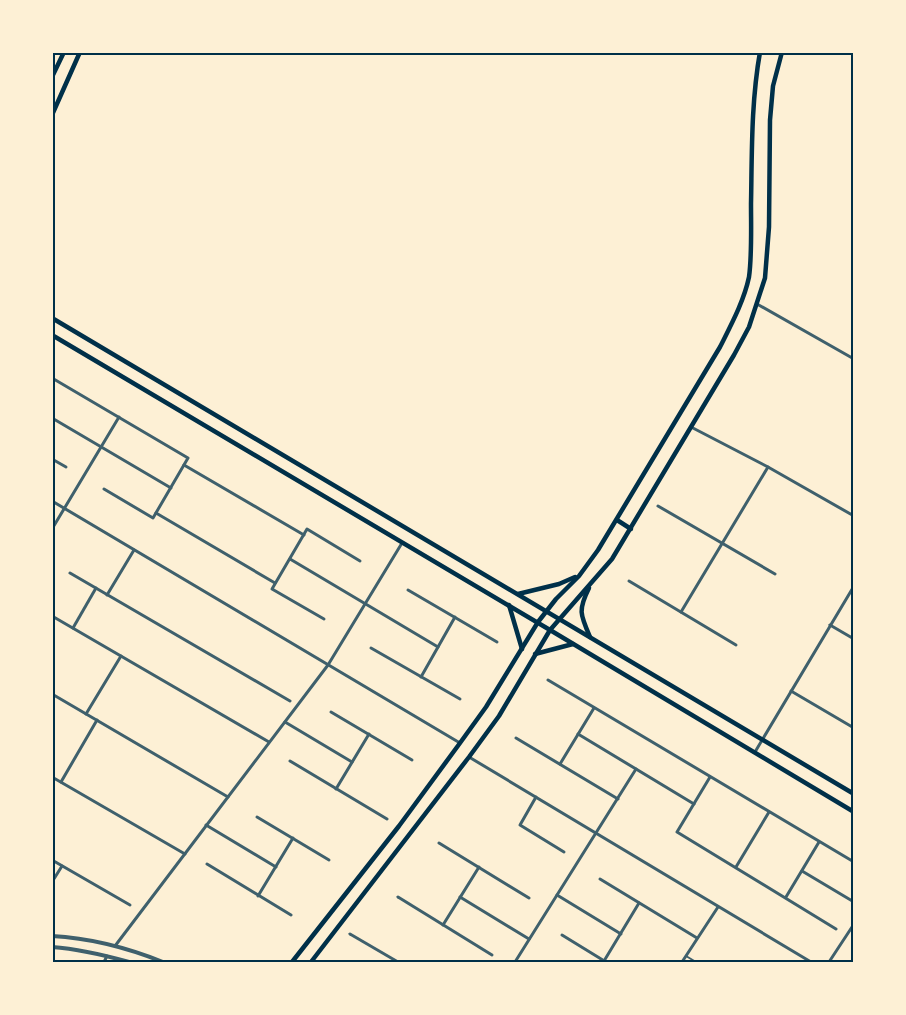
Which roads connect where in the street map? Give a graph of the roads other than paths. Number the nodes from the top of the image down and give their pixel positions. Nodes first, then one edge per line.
1 (64, 52) edge
2 (80, 52) edge
3 (760, 52) edge
4 (782, 52) edge
5 (53, 73) edge
6 (52, 115) edge
7 (757, 304) junction
8 (52, 318) edge
9 (52, 335) edge
10 (854, 359) edge
11 (52, 378) edge
12 (119, 417) junction
13 (52, 418) edge
14 (691, 428) junction
15 (102, 447) junction
16 (52, 459) edge
17 (184, 465) junction
18 (66, 467) dead end
19 (768, 467) junction
20 (170, 488) junction
21 (104, 489) dead end
22 (52, 501) edge
23 (658, 506) dead end
24 (65, 508) junction
25 (156, 513) junction
26 (854, 516) edge
27 (617, 520) junction
28 (52, 529) edge
29 (631, 529) junction
30 (304, 535) junction
31 (402, 543) junction
32 (723, 543) junction
33 (134, 550) junction
34 (290, 559) junction
35 (360, 560) dead end
36 (70, 573) dead end
37 (775, 574) dead end
38 (579, 576) junction
39 (629, 581) dead end
40 (592, 582) junction
41 (275, 583) junction
42 (854, 586) edge
43 (96, 588) junction
44 (408, 590) dead end
45 (518, 594) junction
46 (108, 595) junction
47 (365, 604) junction
48 (509, 605) junction
49 (547, 611) junction
50 (681, 612) junction
51 (52, 616) edge
52 (455, 617) junction
53 (559, 618) junction
54 (324, 619) dead end
55 (538, 622) junction
56 (830, 625) junction
57 (73, 628) junction
58 (550, 630) junction
59 (590, 638) junction
60 (854, 639) edge
61 (497, 642) dead end
62 (573, 644) junction
63 (736, 645) dead end
64 (438, 647) junction
65 (371, 648) dead end
66 (522, 649) junction
67 (535, 654) junction
68 (120, 656) junction
69 (328, 665) junction
70 (421, 677) junction
71 (548, 680) dead end
72 (791, 691) junction
73 (52, 694) edge
74 (460, 699) dead end
75 (290, 701) dead end
76 (594, 708) junction
77 (331, 712) dead end
78 (86, 714) junction
79 (97, 720) junction
80 (284, 722) junction
81 (854, 728) edge
82 (369, 734) junction
83 (578, 734) junction
84 (516, 738) dead end
85 (762, 740) junction
86 (269, 742) junction
87 (460, 743) junction
88 (755, 752) junction
89 (469, 757) junction
90 (412, 760) dead end
91 (290, 761) dead end
92 (352, 762) junction
93 (560, 764) junction
94 (636, 769) junction
95 (52, 777) edge
96 (710, 777) junction
97 (61, 782) junction
98 (336, 789) junction
99 (854, 794) edge
100 (228, 797) junction
101 (536, 797) junction
102 (618, 799) junction
103 (694, 804) junction
104 (769, 812) junction
105 (854, 812) edge
106 (257, 817) dead end
107 (387, 819) dead end
108 (206, 825) junction
109 (596, 833) junction
110 (293, 838) junction
111 (819, 842) junction
112 (440, 843) dead end
113 (564, 852) dead end
114 (185, 854) junction
115 (52, 860) edge
116 (329, 860) dead end
117 (854, 862) edge
118 (207, 864) dead end
119 (62, 866) junction
120 (276, 867) junction
121 (479, 867) junction
122 (736, 868) junction
123 (802, 871) junction
124 (600, 879) dead end
125 (52, 882) edge
126 (558, 895) junction
127 (258, 896) junction
128 (460, 897) junction
129 (398, 898) dead end
130 (529, 898) dead end
131 (786, 898) junction
132 (854, 902) edge
133 (640, 903) junction
134 (130, 905) dead end
135 (718, 906) junction
136 (291, 916) dead end
137 (854, 924) edge
138 (443, 925) junction
139 (836, 929) dead end
140 (350, 934) dead end
141 (621, 934) junction
142 (562, 935) dead end
143 (52, 936) edge
144 (697, 938) junction
145 (529, 939) junction
146 (115, 946) junction
147 (52, 947) edge
148 (492, 955) dead end
149 (107, 956) junction
150 (686, 956) junction
151 (104, 962) edge
152 (130, 962) edge
153 (163, 962) edge
154 (292, 962) edge
155 (311, 962) edge
156 (398, 962) edge
157 (515, 962) edge
158 (605, 962) edge
159 (682, 962) edge
160 (696, 962) edge
161 (812, 962) edge
162 (829, 962) edge

1 - 5 main road
2 - 6 main road
3 - 27 main road
4 - 7 main road
7 - 10 street
7 - 14 main road
8 - 45 main road
9 - 31 main road
11 - 12 street
12 - 15 street
12 - 17 street
13 - 15 street
14 - 19 street
14 - 29 main road
15 - 20 street
15 - 24 street
16 - 18 street
17 - 20 street
17 - 30 street
19 - 26 street
19 - 32 street
20 - 25 street
21 - 25 street
22 - 24 street
23 - 32 street
24 - 28 street
24 - 33 street
25 - 41 street
27 - 29 main road
27 - 38 main road
29 - 40 main road
30 - 34 street
30 - 35 street
31 - 47 street
31 - 48 main road
32 - 37 street
32 - 50 street
33 - 46 street
33 - 69 street
34 - 41 street
34 - 47 street
36 - 43 street
38 - 45 main road
38 - 49 main road
39 - 50 street
40 - 53 main road
40 - 59 main road
41 - 54 street
42 - 56 street
43 - 46 street
43 - 57 street
44 - 52 street
45 - 49 main road
46 - 75 street
47 - 64 street
47 - 69 street
48 - 55 main road
48 - 66 main road
49 - 53 main road
49 - 55 main road
50 - 63 street
51 - 57 street
52 - 61 street
52 - 64 street
53 - 58 main road
53 - 59 main road
55 - 58 main road
55 - 66 main road
56 - 60 street
56 - 72 street
57 - 68 street
58 - 62 main road
58 - 67 main road
59 - 85 main road
62 - 67 main road
62 - 88 main road
64 - 70 street
65 - 70 street
66 - 87 main road
67 - 89 main road
68 - 78 street
68 - 86 street
69 - 80 street
69 - 87 street
70 - 74 street
71 - 76 street
72 - 81 street
72 - 85 street
73 - 78 street
76 - 83 street
76 - 96 street
77 - 82 street
78 - 79 street
79 - 97 street
79 - 100 street
80 - 86 street
80 - 92 street
82 - 90 street
82 - 92 street
83 - 93 street
83 - 94 street
84 - 93 street
85 - 88 street
85 - 99 main road
86 - 100 street
87 - 154 main road
88 - 105 main road
89 - 101 street
89 - 155 main road
91 - 98 street
92 - 98 street
93 - 102 street
94 - 102 street
94 - 103 street
95 - 97 street
96 - 103 street
96 - 104 street
97 - 114 street
98 - 107 street
100 - 108 street
101 - 109 street
101 - 113 street
102 - 109 street
103 - 122 street
104 - 111 street
104 - 122 street
106 - 110 street
108 - 114 street
108 - 120 street
109 - 126 street
109 - 135 street
110 - 116 street
110 - 120 street
111 - 117 street
111 - 123 street
112 - 121 street
114 - 146 street
115 - 119 street
118 - 127 street
119 - 125 street
119 - 134 street
120 - 127 street
121 - 128 street
121 - 130 street
122 - 131 street
123 - 131 street
123 - 132 street
124 - 133 street
126 - 141 street
126 - 145 street
127 - 136 street
128 - 138 street
128 - 145 street
129 - 138 street
131 - 139 street
133 - 141 street
133 - 144 street
135 - 144 street
135 - 161 street
137 - 162 street
138 - 148 street
140 - 156 street
141 - 158 street
142 - 158 street
143 - 146 street
144 - 150 street
145 - 157 street
146 - 153 street
147 - 149 street
149 - 151 street
149 - 152 street
150 - 159 street
150 - 160 lane

